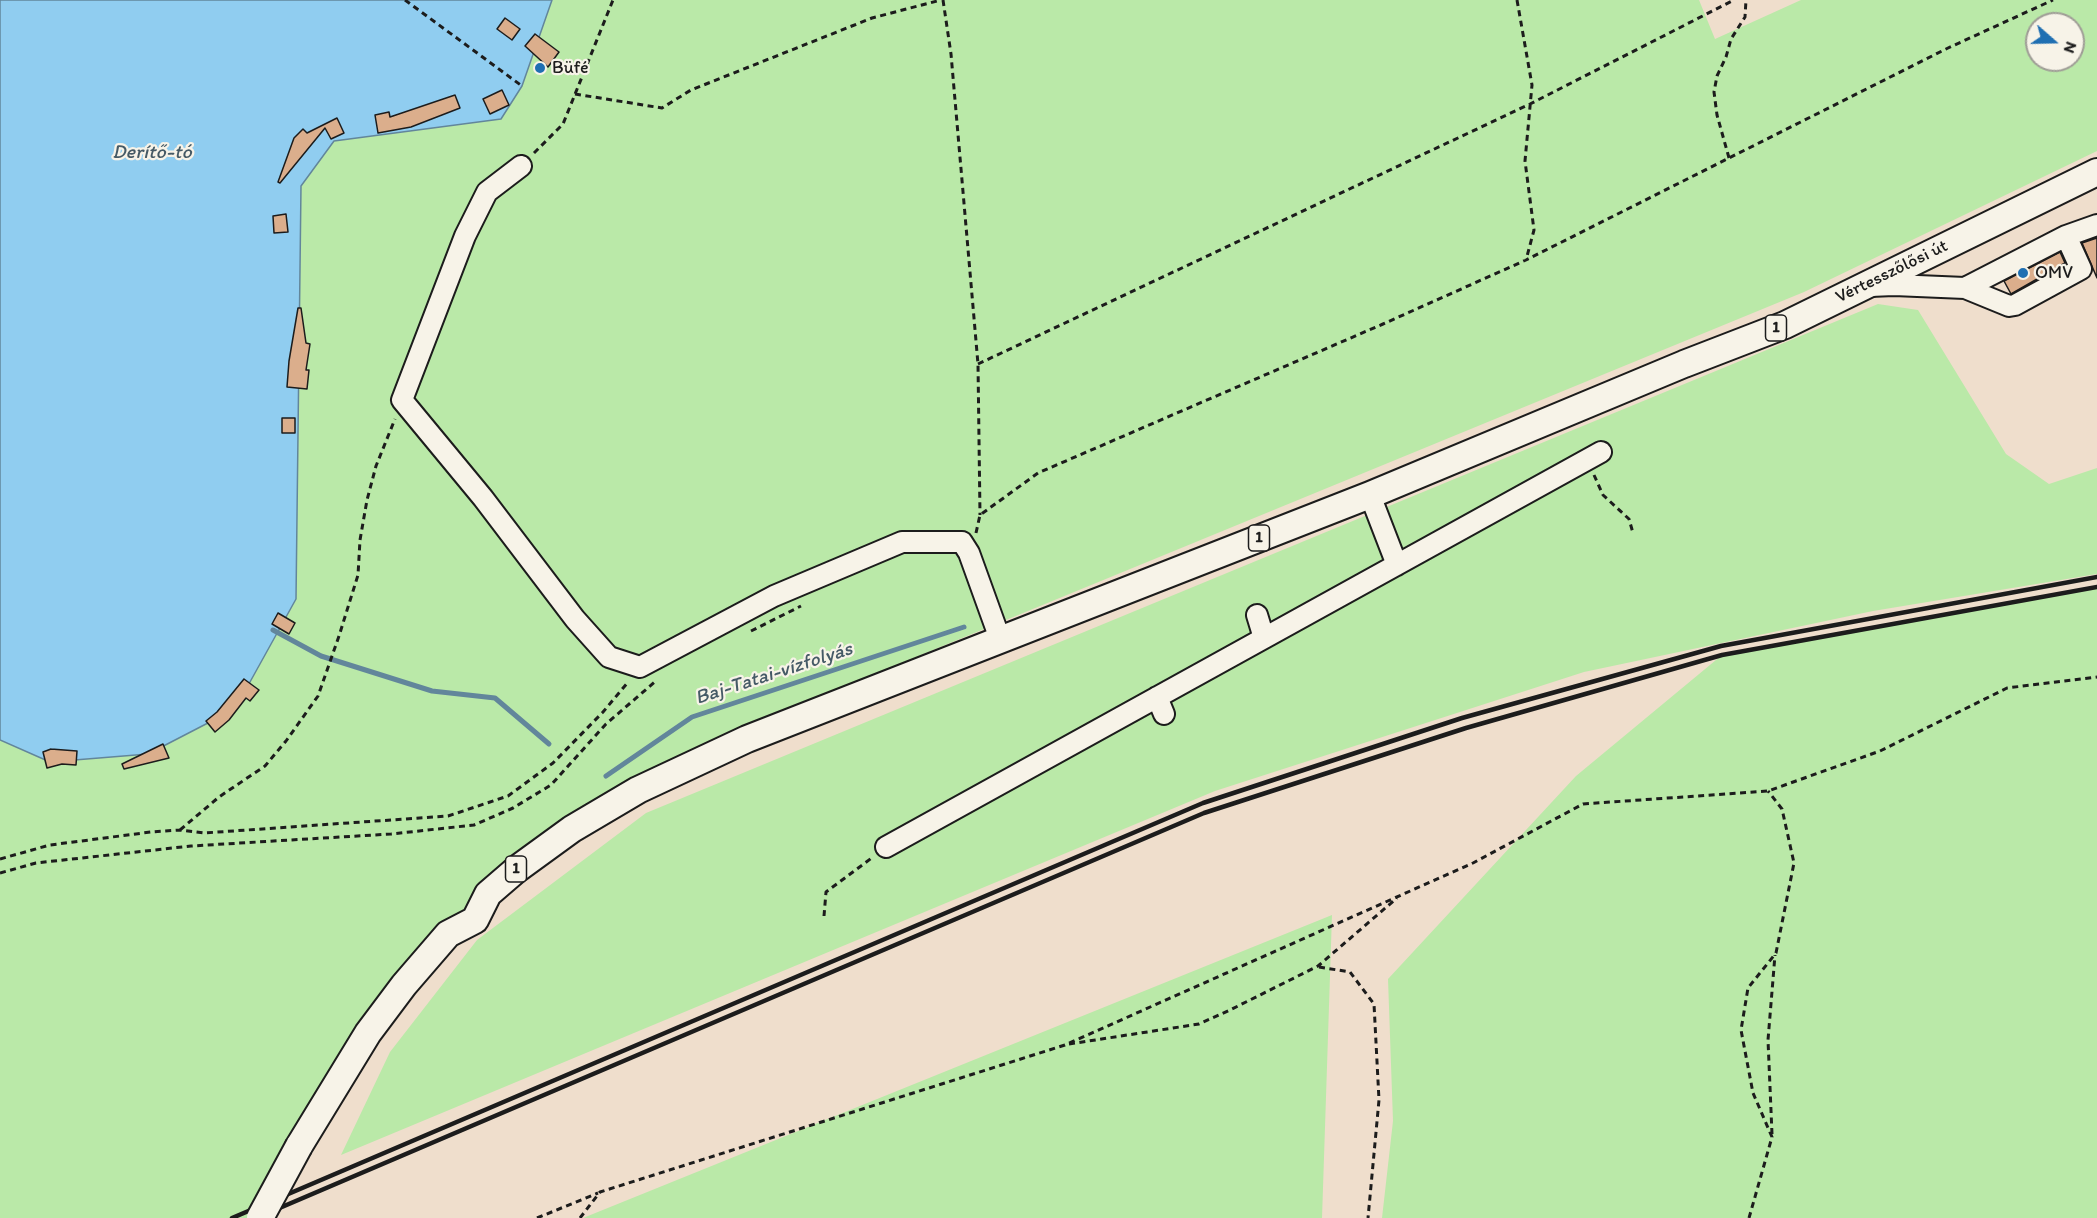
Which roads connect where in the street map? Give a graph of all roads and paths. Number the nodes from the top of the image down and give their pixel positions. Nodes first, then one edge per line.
1 (405, 0) edge
2 (613, 0) edge
3 (942, 0) edge
4 (1517, 0) edge
5 (1734, 0) edge
6 (1746, 0) edge
7 (2053, 0) edge
8 (522, 86) dead end
9 (575, 94) junction
10 (1530, 104) junction
11 (1729, 158) junction
12 (521, 166) joint
13 (2097, 172) edge
14 (2097, 225) edge
15 (2066, 236) junction
16 (1942, 248) junction
17 (1526, 260) junction
18 (1865, 286) junction
19 (1958, 287) junction
20 (978, 364) junction
21 (402, 400) junction
22 (1594, 456) joint
23 (1370, 495) junction
24 (980, 514) junction
25 (1633, 533) dead end
26 (969, 553) junction
27 (1397, 565) junction
28 (807, 603) dead end
29 (1257, 615) dead end
30 (745, 634) dead end
31 (1264, 638) junction
32 (1000, 639) junction
33 (640, 667) junction
34 (663, 674) dead end
35 (2097, 677) edge
36 (1768, 791) junction
37 (180, 830) junction
38 (886, 846) joint
39 (0, 859) edge
40 (0, 873) edge
41 (1400, 895) junction
42 (824, 916) dead end
43 (1776, 953) junction
44 (1318, 966) junction
45 (1065, 1045) junction
46 (1773, 1137) junction
47 (600, 1192) junction
48 (260, 1218) edge
49 (537, 1218) edge
50 (580, 1218) edge
51 (1368, 1218) edge
52 (1749, 1218) edge

1 - 8 path
2 - 9 path
3 - 9 path
3 - 20 path
4 - 10 path
5 - 10 path
6 - 11 path
7 - 11 path
9 - 12 path
10 - 17 path
10 - 20 path
11 - 17 path
12 - 21 street
13 - 16 main road, Vértesszőlősi út / 1
14 - 15 street
15 - 19 street
15 - 19 street
16 - 18 main road, Vértesszőlősi út / 1
16 - 19 street
17 - 24 path
18 - 19 street
18 - 23 main road, Vértesszőlősi út / 1
20 - 24 path
21 - 33 street
21 - 37 path
22 - 25 path
22 - 27 street
23 - 27 street
23 - 32 main road, 1
24 - 26 path
26 - 32 street
26 - 33 street
27 - 31 street
28 - 30 path
29 - 31 street
31 - 38 street
32 - 48 main road, 1, bridge
33 - 37 path
34 - 40 path
35 - 36 path
36 - 41 path
36 - 43 path
37 - 39 path
38 - 42 path
41 - 44 path
41 - 45 path
43 - 46 path
43 - 46 path
44 - 45 path
44 - 51 path
45 - 47 path
46 - 52 path
47 - 49 path
47 - 50 path

